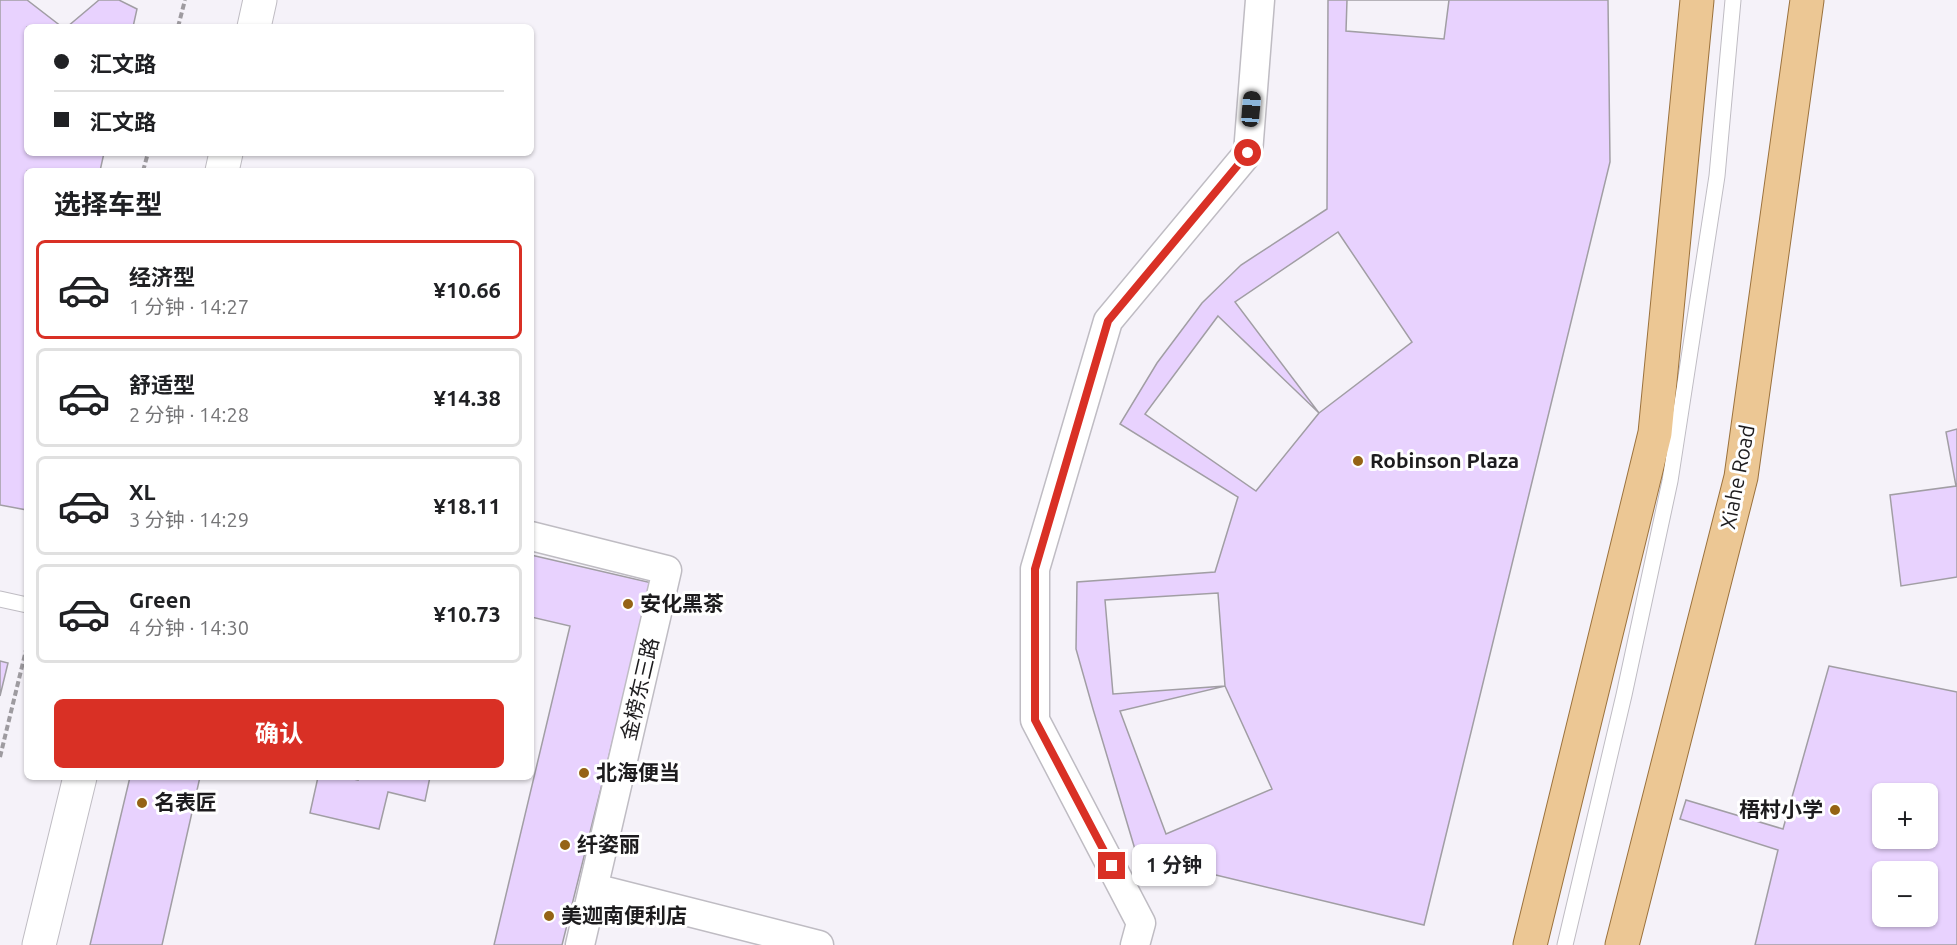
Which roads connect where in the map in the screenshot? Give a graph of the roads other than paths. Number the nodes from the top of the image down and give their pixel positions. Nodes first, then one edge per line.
1 (260, 0) edge
2 (1260, 0) edge
3 (1697, 0) edge
4 (1733, 0) edge
5 (1807, 0) edge
6 (255, 24) edge
7 (534, 537) edge
8 (0, 599) edge
9 (24, 604) edge
10 (79, 780) edge
11 (594, 888) junction
12 (39, 945) edge
13 (580, 945) edge
14 (819, 945) edge
15 (1136, 945) edge
16 (1530, 945) edge
17 (1565, 945) edge
18 (1622, 945) edge

1 - 6 street
2 - 15 street
3 - 16 main road
4 - 17 lane
5 - 18 main road, Xiahe Road
7 - 11 street, 金榜东三路
8 - 9 lane
10 - 12 street
11 - 13 street, 金榜东三路
11 - 14 street

